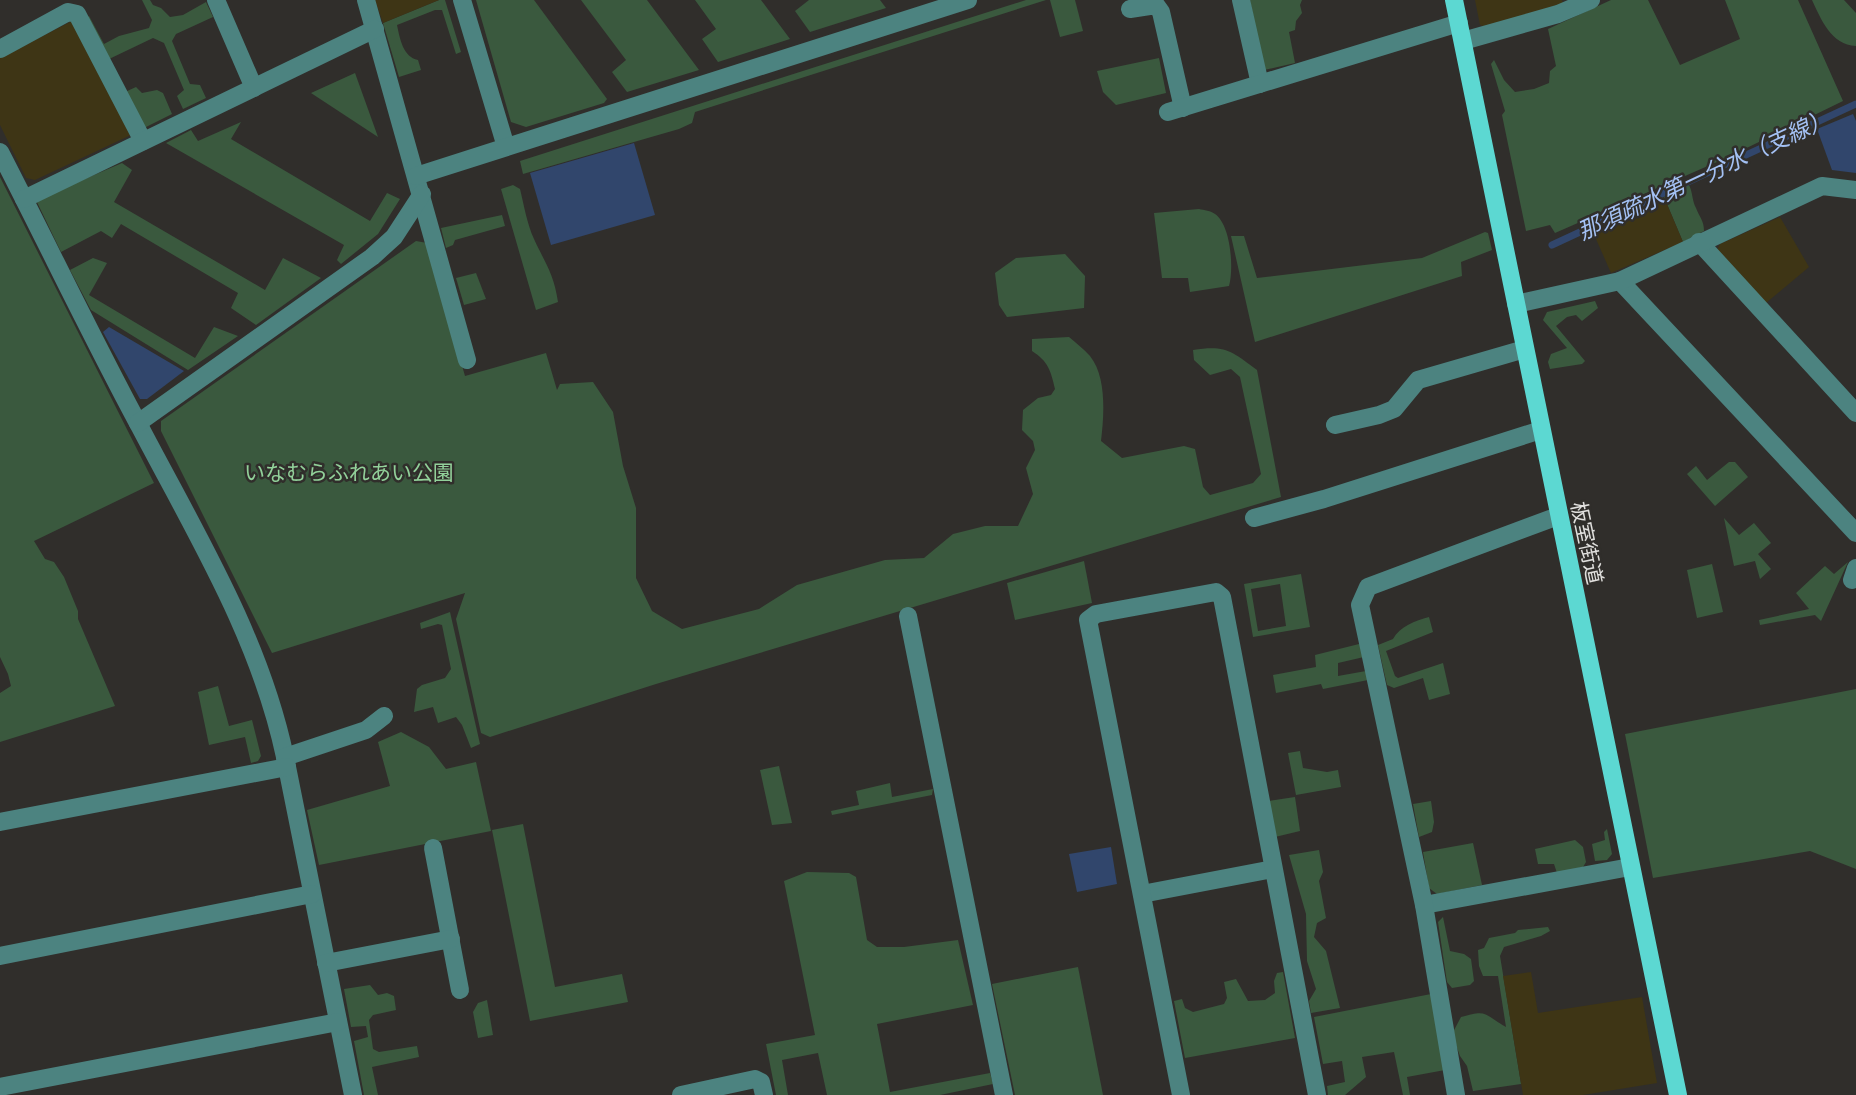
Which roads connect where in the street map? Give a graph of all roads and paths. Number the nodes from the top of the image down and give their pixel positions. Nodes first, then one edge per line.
1 (216, 0) edge
2 (366, 0) edge
3 (462, 0) edge
4 (968, 0) edge
5 (1241, 0) edge
6 (1454, 0) edge
7 (1591, 0) edge
8 (1130, 9) dead end
9 (1459, 23) junction
10 (375, 29) junction
11 (1463, 41) junction
12 (0, 49) edge
13 (1260, 84) junction
14 (254, 88) junction
15 (143, 141) junction
16 (506, 147) junction
17 (0, 152) edge
18 (416, 176) junction
19 (1856, 190) edge
20 (422, 194) junction
21 (24, 199) junction
22 (1699, 242) junction
23 (1620, 281) junction
24 (1516, 304) junction
25 (1525, 349) junction
26 (467, 360) dead end
27 (1856, 413) edge
28 (138, 424) junction
29 (1335, 425) dead end
30 (1541, 430) junction
31 (1558, 516) junction
32 (1254, 518) dead end
33 (1856, 533) edge
34 (908, 616) dead end
35 (384, 716) dead end
36 (286, 762) junction
37 (0, 822) edge
38 (433, 848) dead end
39 (1630, 867) junction
40 (1273, 869) junction
41 (312, 894) junction
42 (1142, 894) junction
43 (1424, 905) junction
44 (451, 939) junction
45 (0, 956) edge
46 (326, 963) junction
47 (460, 990) dead end
48 (338, 1022) junction
49 (0, 1087) edge
50 (353, 1095) edge
51 (681, 1095) edge
52 (764, 1095) edge
53 (1004, 1095) edge
54 (1181, 1095) edge
55 (1317, 1095) edge
56 (1456, 1095) edge
57 (1678, 1095) edge

1 - 14 street
2 - 10 street
3 - 16 street
4 - 16 street
5 - 13 street
6 - 9 main road, 板室街道
7 - 11 street
8 - 13 street
9 - 11 main road, 板室街道
9 - 13 street
10 - 14 street
10 - 18 street
11 - 24 main road, 板室街道
12 - 15 street
14 - 15 street
15 - 21 street
16 - 18 street
17 - 21 street
18 - 20 street
19 - 22 street
20 - 26 street
20 - 28 street
21 - 28 street
22 - 23 street
22 - 27 street
23 - 24 street
23 - 33 street
24 - 25 main road, 板室街道
25 - 29 street
25 - 30 main road, 板室街道
28 - 36 street
30 - 31 main road, 板室街道
30 - 32 street
31 - 39 main road, 板室街道
31 - 43 street
34 - 53 street
35 - 36 street
36 - 37 street
36 - 41 street
38 - 44 street
39 - 43 street
39 - 57 main road, 板室街道
40 - 42 street
40 - 42 street
40 - 55 street
41 - 45 street
41 - 46 street
42 - 54 street
43 - 56 street
44 - 46 street
44 - 47 street
46 - 48 street
48 - 49 street
48 - 50 street
51 - 52 street

